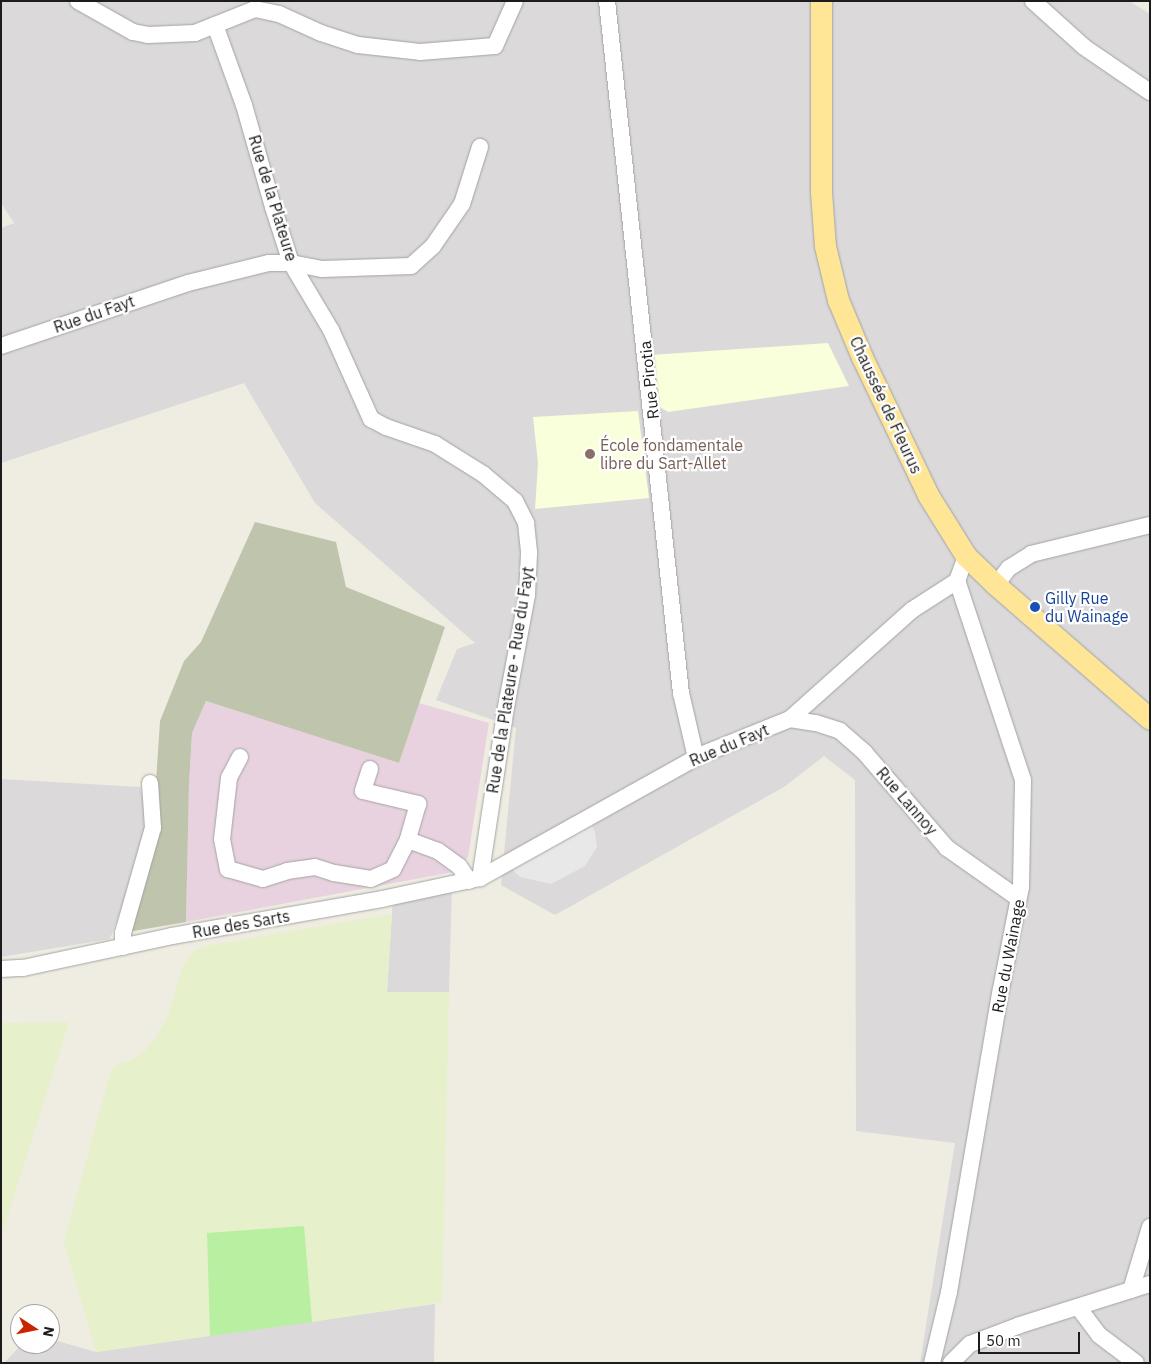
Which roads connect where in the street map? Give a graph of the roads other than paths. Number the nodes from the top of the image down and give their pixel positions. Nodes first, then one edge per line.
1 (78, 1) edge
2 (516, 1) edge
3 (607, 1) edge
4 (821, 1) edge
5 (1033, 1) edge
6 (253, 5) edge
7 (215, 25) junction
8 (1150, 92) edge
9 (480, 147) dead end
10 (291, 262) junction
11 (1, 346) edge
12 (371, 418) joint
13 (1150, 525) edge
14 (966, 556) junction
15 (957, 581) junction
16 (996, 585) junction
17 (790, 719) junction
18 (1150, 719) edge
19 (240, 756) dead end
20 (696, 758) junction
21 (370, 769) dead end
22 (150, 783) dead end
23 (408, 840) junction
24 (475, 880) junction
25 (1018, 898) junction
26 (123, 947) junction
27 (1, 969) edge
28 (1150, 1227) edge
29 (1150, 1284) edge
30 (1131, 1290) junction
31 (1078, 1307) junction
32 (932, 1363) edge
33 (951, 1363) edge
34 (1136, 1363) edge

1 - 7 street
2 - 6 street
3 - 20 street, Rue Pirotia
4 - 14 main road, Chaussée de Fleurus
5 - 8 street
6 - 7 street
7 - 10 street, Rue de la Plateure
9 - 10 street, Rue du Fayt
10 - 11 street, Rue du Fayt
10 - 12 street, Rue de la Plateure
12 - 24 street, Rue de la Plateure - Rue du Fayt
13 - 16 street
14 - 15 street
14 - 16 main road, Chaussée de Fleurus
15 - 17 street, Rue du Fayt
15 - 25 street, Rue du Wainage
16 - 18 main road, Chaussée de Fleurus
17 - 20 street, Rue du Fayt
17 - 25 street, Rue Lannoy
19 - 23 street
20 - 24 street, Rue du Fayt
21 - 23 street
22 - 26 street
23 - 24 street
24 - 26 street, Rue des Sarts
25 - 32 street, Rue du Wainage
26 - 27 street, Rue des Sarts
28 - 30 street
29 - 30 street
30 - 31 street
31 - 33 street
31 - 34 street

